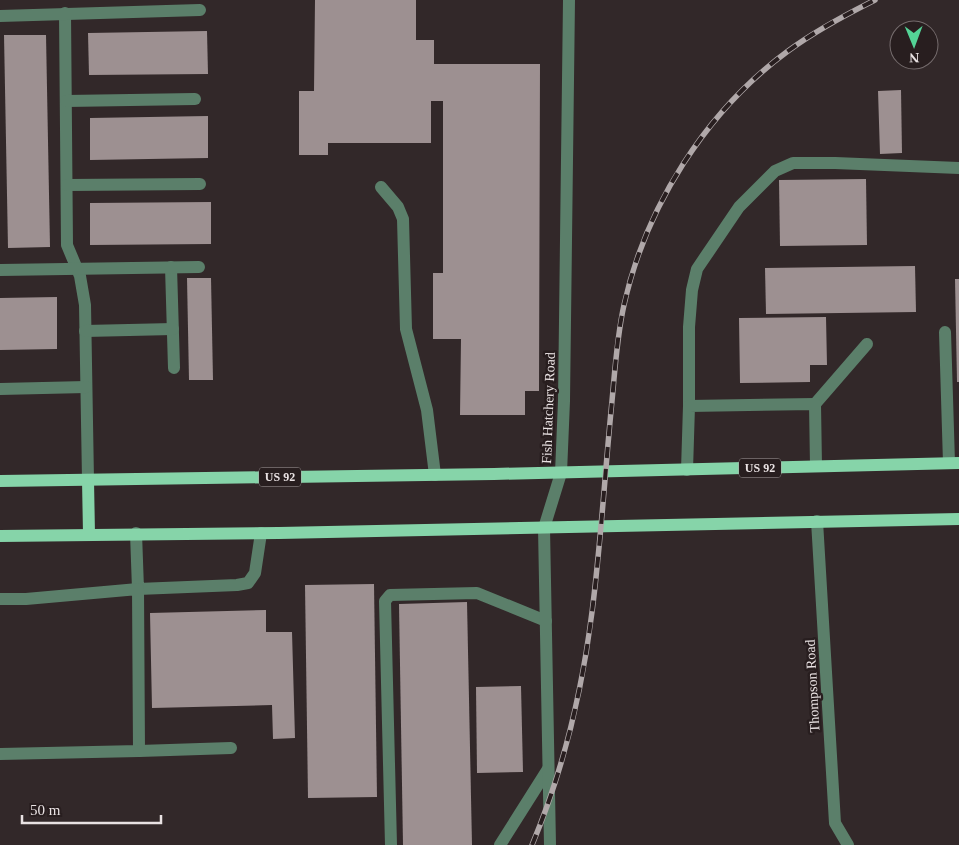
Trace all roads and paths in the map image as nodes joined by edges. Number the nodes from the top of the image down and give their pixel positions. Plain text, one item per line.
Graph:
1 (569, 0) edge
2 (200, 10) dead end
3 (65, 13) junction
4 (0, 16) edge
5 (195, 99) dead end
6 (66, 101) junction
7 (959, 168) edge
8 (200, 184) dead end
9 (67, 185) junction
10 (381, 187) dead end
11 (199, 267) dead end
12 (171, 268) junction
13 (77, 269) junction
14 (0, 270) edge
15 (172, 329) junction
16 (85, 331) junction
17 (945, 332) dead end
18 (867, 344) dead end
19 (174, 368) dead end
20 (86, 387) junction
21 (0, 389) edge
22 (815, 404) junction
23 (689, 406) junction
24 (954, 463) edge
25 (816, 466) junction
26 (687, 470) junction
27 (561, 473) junction
28 (435, 475) junction
29 (88, 480) junction
30 (0, 481) edge
31 (959, 519) edge
32 (817, 521) junction
33 (544, 528) junction
34 (136, 533) junction
35 (261, 533) junction
36 (88, 534) junction
37 (0, 536) edge
38 (138, 589) junction
39 (0, 599) edge
40 (546, 620) junction
41 (232, 748) dead end
42 (139, 751) junction
43 (0, 754) edge
44 (548, 769) junction
45 (391, 845) edge
46 (500, 845) edge
47 (550, 845) edge
48 (848, 845) edge

1 - 27 street, Fish Hatchery Road
2 - 3 street
3 - 4 street
3 - 6 street
5 - 6 street
6 - 9 street
7 - 23 street
8 - 9 street
9 - 13 street
10 - 28 street
11 - 12 street
12 - 13 street
12 - 15 street
13 - 14 street
13 - 16 street
15 - 16 street
15 - 19 street
16 - 20 street
17 - 24 street
18 - 22 street
20 - 21 street
20 - 29 street
22 - 23 street
22 - 25 street
23 - 26 street
24 - 25 main road, US 92
25 - 26 main road, US 92
26 - 27 main road, US 92
27 - 28 main road, US 92
27 - 33 street, Fish Hatchery Road
28 - 29 main road, US 92
29 - 30 main road, US 92
29 - 36 main road
31 - 32 main road
32 - 33 main road
32 - 48 street, Thompson Road
33 - 35 main road
33 - 40 street, Fish Hatchery Road
34 - 35 main road
34 - 36 main road
34 - 38 street
35 - 38 street
36 - 37 main road
38 - 39 street
38 - 42 street
40 - 44 street, Fish Hatchery Road
40 - 45 street
41 - 42 street
42 - 43 street
44 - 46 street
44 - 47 street, Fish Hatchery Road

